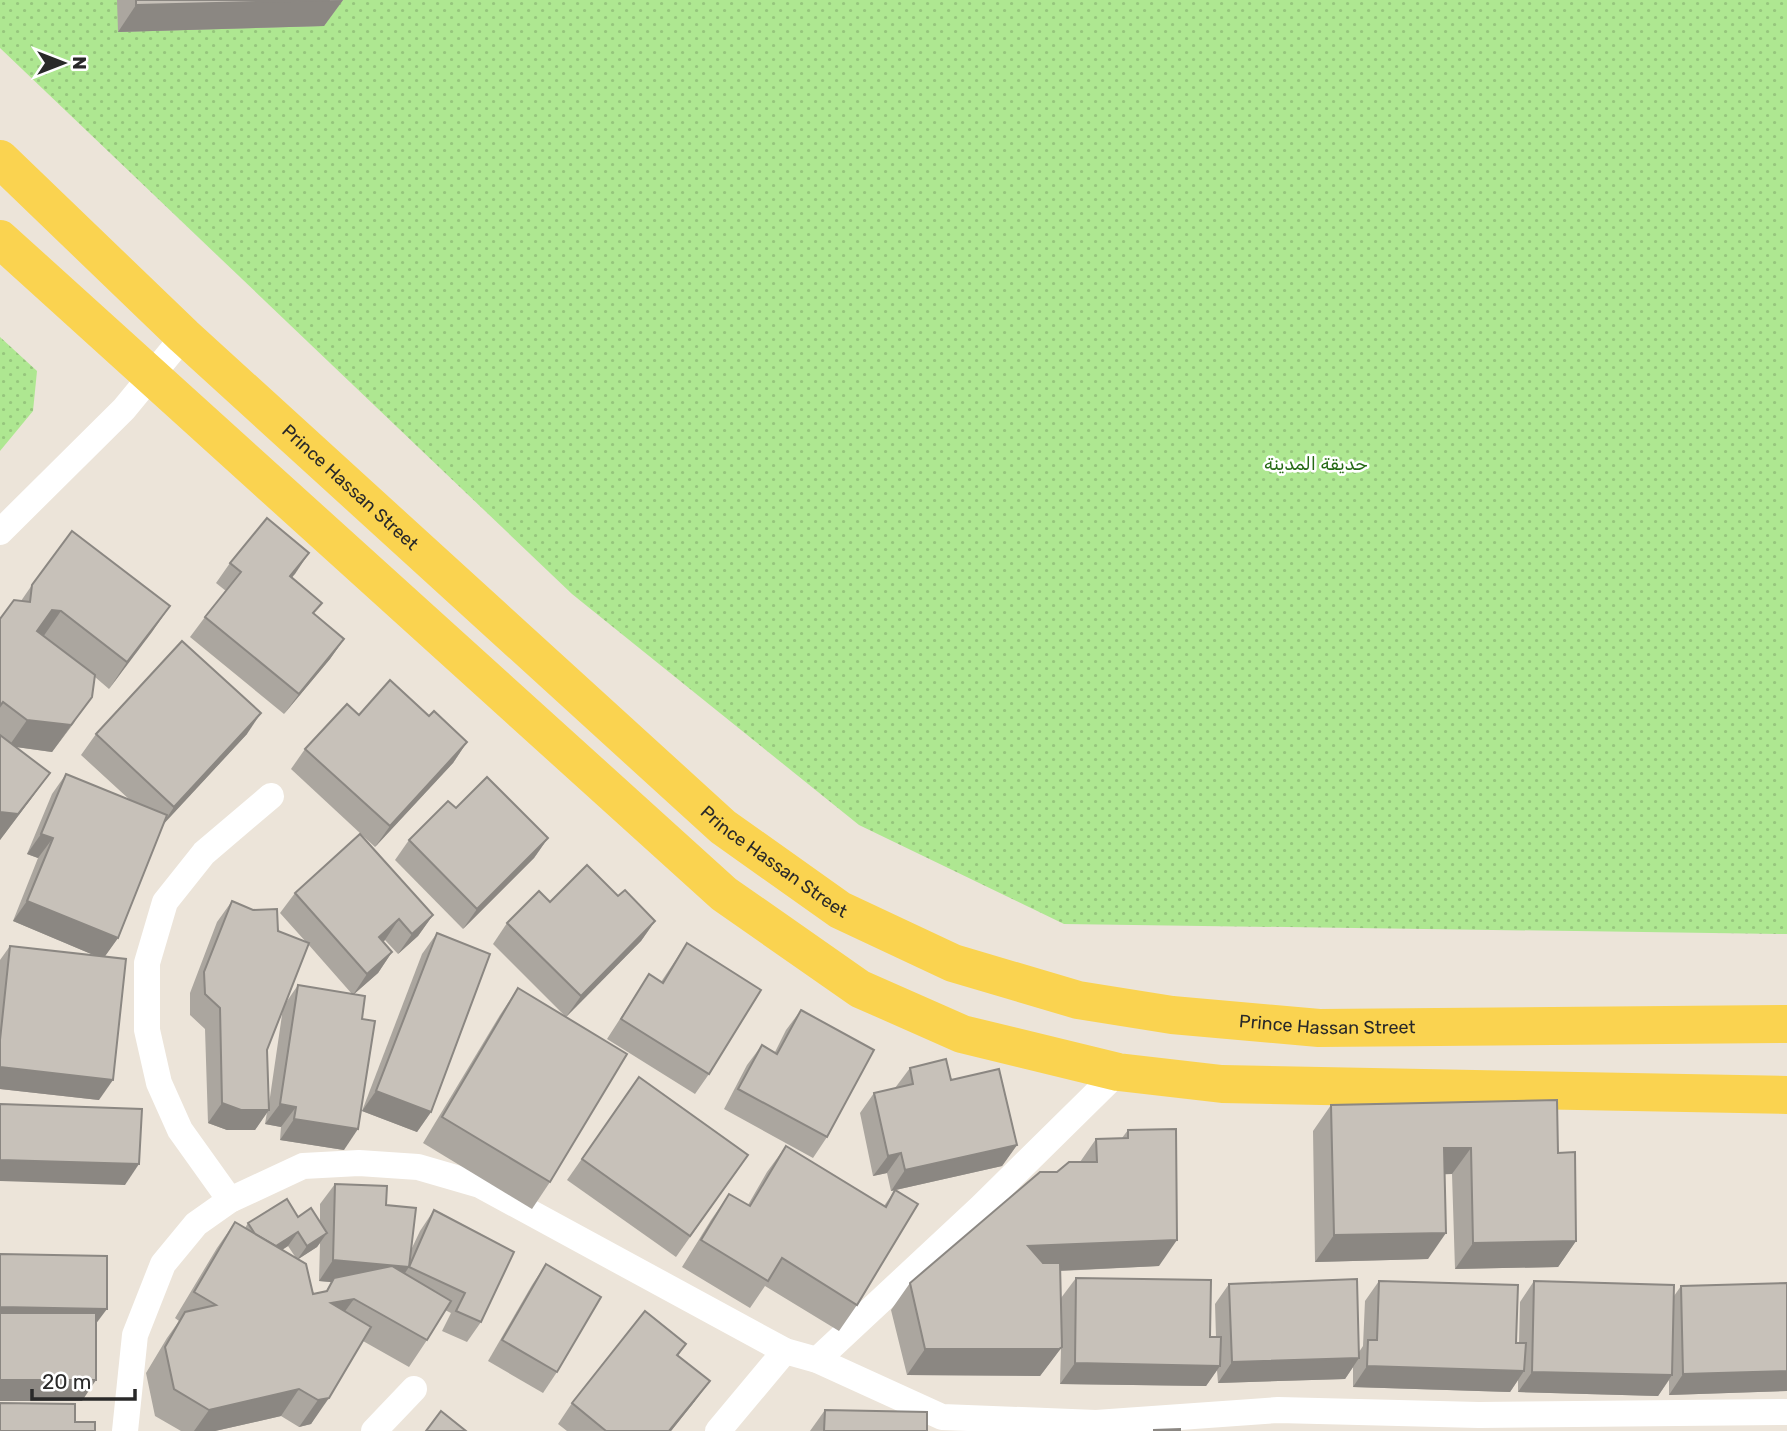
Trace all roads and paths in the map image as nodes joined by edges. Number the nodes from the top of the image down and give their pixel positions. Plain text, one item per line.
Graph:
1 (0, 159) edge
2 (0, 239) edge
3 (184, 336) junction
4 (153, 377) junction
5 (0, 532) edge
6 (271, 796) dead end
7 (1787, 1024) edge
8 (1118, 1072) junction
9 (1787, 1095) edge
10 (230, 1200) junction
11 (785, 1351) junction
12 (817, 1360) junction
13 (414, 1389) dead end
14 (1787, 1412) edge
15 (1479, 1423) edge
16 (1096, 1427) edge
17 (125, 1431) edge
18 (374, 1431) edge
19 (718, 1431) edge

1 - 3 main road, Prince Hassan Street
2 - 4 main road
3 - 4 street
3 - 7 main road, Prince Hassan Street
4 - 5 street
4 - 8 main road
6 - 10 street
8 - 9 main road
8 - 12 street
10 - 11 street
10 - 17 street
11 - 12 street
11 - 19 street
12 - 16 street
13 - 18 street
14 - 15 street
15 - 16 street

